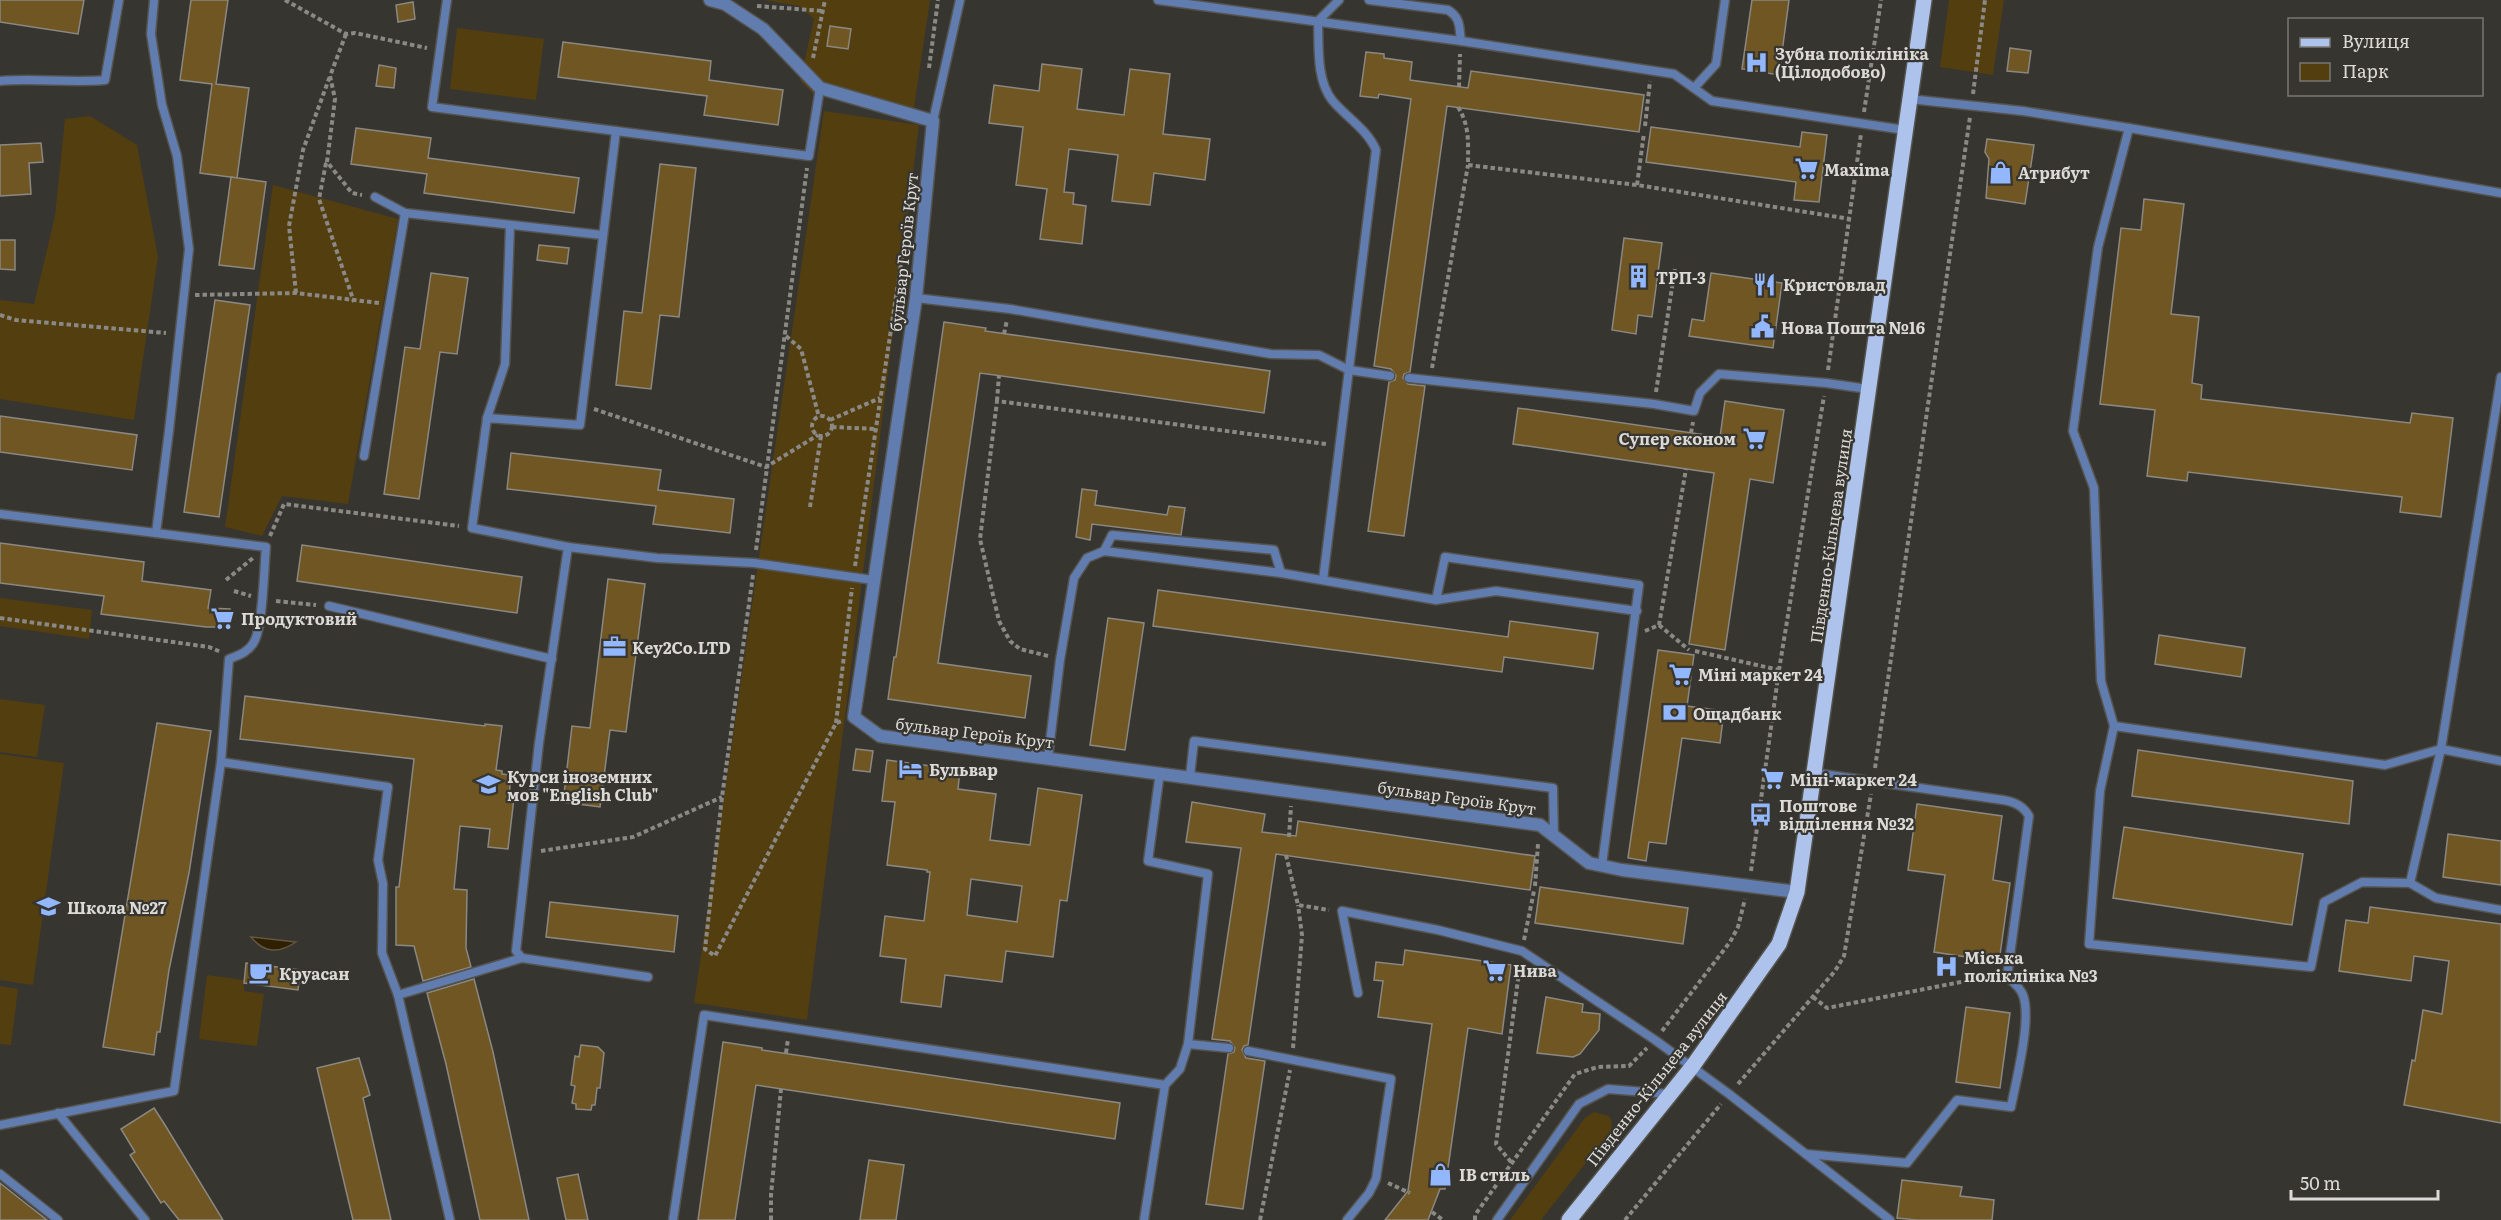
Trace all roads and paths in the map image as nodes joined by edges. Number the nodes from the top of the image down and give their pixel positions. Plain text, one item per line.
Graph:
1 (119, 0) edge
2 (154, 0) edge
3 (285, 0) edge
4 (447, 0) edge
5 (710, 0) edge
6 (825, 0) edge
7 (938, 0) edge
8 (960, 0) edge
9 (1158, 0) edge
10 (1339, 0) edge
11 (1370, 0) edge
12 (1725, 0) edge
13 (1881, 0) edge
14 (1924, 0) edge
15 (1985, 0) edge
16 (1183, 2) edge
17 (750, 3) dead end
18 (823, 11) junction
19 (1317, 21) junction
20 (346, 34) junction
21 (1461, 41) junction
22 (440, 50) junction
23 (929, 70) dead end
24 (1651, 72) junction
25 (809, 75) junction
26 (330, 76) junction
27 (0, 81) edge
28 (1459, 87) dead end
29 (820, 88) junction
30 (1694, 88) junction
31 (1909, 99) junction
32 (1972, 106) junction
33 (1458, 107) dead end
34 (933, 121) junction
35 (1863, 123) junction
36 (1645, 126) dead end
37 (2129, 128) junction
38 (1905, 130) junction
39 (616, 131) junction
40 (1644, 133) dead end
41 (327, 162) junction
42 (1467, 165) junction
43 (1637, 185) junction
44 (2501, 193) edge
45 (375, 197) joint
46 (405, 213) junction
47 (1850, 219) junction
48 (510, 226) junction
49 (905, 234) dead end
50 (602, 235) junction
51 (1675, 268) dead end
52 (296, 293) junction
53 (185, 295) junction
54 (916, 298) junction
55 (354, 302) junction
56 (389, 305) junction
57 (0, 315) edge
58 (180, 334) junction
59 (786, 336) dead end
60 (1348, 370) junction
61 (999, 375) dead end
62 (1390, 376) dead end
63 (2501, 376) edge
64 (1409, 378) dead end
65 (1430, 381) junction
66 (1826, 383) junction
67 (1868, 389) junction
68 (880, 398) junction
69 (997, 401) junction
70 (1654, 404) junction
71 (582, 405) junction
72 (819, 417) junction
73 (487, 418) junction
74 (830, 420) junction
75 (832, 427) junction
76 (876, 429) junction
77 (820, 436) junction
78 (1341, 446) junction
79 (364, 456) dead end
80 (1686, 469) dead end
81 (810, 507) dead end
82 (0, 514) edge
83 (472, 528) junction
84 (156, 533) junction
85 (266, 547) junction
86 (568, 547) junction
87 (1104, 551) junction
88 (1281, 573) junction
89 (853, 579) junction
90 (226, 580) dead end
91 (873, 580) junction
92 (1323, 580) junction
93 (262, 600) junction
94 (1436, 600) junction
95 (329, 606) joint
96 (1637, 611) junction
97 (0, 618) edge
98 (1659, 625) junction
99 (1633, 636) junction
100 (1689, 650) dead end
101 (1695, 651) dead end
102 (222, 653) dead end
103 (552, 659) junction
104 (1060, 660) junction
105 (1779, 670) junction
106 (854, 717) junction
107 (836, 723) junction
108 (2114, 726) junction
109 (2441, 749) junction
110 (1048, 758) junction
111 (2501, 760) edge
112 (221, 762) junction
113 (1160, 772) junction
114 (1815, 773) junction
115 (1190, 776) junction
116 (1873, 780) junction
117 (1293, 790) junction
118 (722, 797) dead end
119 (1540, 825) junction
120 (1554, 836) junction
121 (1289, 837) dead end
122 (527, 854) junction
123 (1286, 855) dead end
124 (1602, 866) junction
125 (2410, 883) junction
126 (1749, 887) junction
127 (1797, 892) junction
128 (2501, 910) edge
129 (1342, 911) junction
130 (705, 949) dead end
131 (1522, 951) junction
132 (522, 958) junction
133 (648, 977) dead end
134 (2007, 977) junction
135 (1358, 993) dead end
136 (398, 995) junction
137 (1813, 997) junction
138 (1655, 1040) junction
139 (1188, 1044) junction
140 (1229, 1048) dead end
141 (1248, 1051) dead end
142 (1692, 1067) junction
143 (1165, 1085) junction
144 (781, 1089) dead end
145 (1670, 1094) junction
146 (1729, 1094) junction
147 (58, 1113) junction
148 (0, 1125) edge
149 (1806, 1154) junction
150 (1511, 1162) junction
151 (0, 1174) edge
152 (1376, 1179) junction
153 (1410, 1193) dead end
154 (1432, 1212) dead end
155 (58, 1220) edge
156 (145, 1220) edge
157 (450, 1220) edge
158 (673, 1220) edge
159 (771, 1220) edge
160 (1144, 1220) edge
161 (1347, 1220) edge
162 (1443, 1220) edge
163 (1475, 1220) edge
164 (1497, 1220) edge
165 (1569, 1220) edge
166 (1625, 1220) edge
167 (1890, 1220) edge

1 - 27 lane
2 - 53 lane
3 - 20 path
4 - 22 lane
5 - 25 street
6 - 18 path
7 - 23 path
8 - 34 lane
9 - 16 lane
10 - 19 lane
11 - 21 lane
12 - 30 lane
13 - 35 path
14 - 31 main road, Південно-Кільцева вулиця
15 - 32 path
16 - 19 lane
17 - 18 path
18 - 25 path
19 - 21 lane
19 - 60 lane
20 - 22 path
20 - 26 path
21 - 24 lane
21 - 28 path
22 - 39 lane
24 - 30 lane
24 - 36 path
25 - 29 street
26 - 41 path
26 - 52 path
29 - 34 street
29 - 39 lane
30 - 35 lane
31 - 32 lane
31 - 38 main road, Південно-Кільцева вулиця
32 - 37 lane
32 - 116 path
33 - 42 path
34 - 54 street, бульвар Героїв Крут
35 - 38 lane
35 - 47 path
37 - 44 lane
37 - 108 lane
38 - 67 main road, Південно-Кільцева вулиця
39 - 50 lane
40 - 43 path
41 - 45 path
41 - 55 path
42 - 43 path
42 - 65 path
43 - 47 path
45 - 46 lane
46 - 48 lane
46 - 56 lane
47 - 66 path
48 - 50 lane
48 - 73 lane
49 - 68 path
50 - 71 lane
51 - 70 path
52 - 53 path
52 - 55 path
53 - 58 lane
54 - 60 lane
54 - 91 street, бульвар Героїв Крут
55 - 56 path
56 - 79 lane
57 - 58 path
58 - 84 lane
59 - 72 path
60 - 62 lane
60 - 78 lane
61 - 69 path
63 - 109 lane
64 - 65 lane
65 - 70 lane
66 - 67 lane
66 - 70 lane
66 - 105 path
67 - 114 main road, Південно-Кільцева вулиця
68 - 74 path
68 - 76 path
69 - 78 path
69 - 104 path
71 - 73 lane
71 - 77 path
72 - 74 path
72 - 77 path
73 - 83 lane
74 - 75 path
75 - 76 path
75 - 77 path
76 - 89 path
77 - 81 path
78 - 92 lane
80 - 98 path
82 - 84 lane
83 - 85 path
83 - 86 lane
84 - 85 lane
85 - 90 path
85 - 93 lane
86 - 89 lane
86 - 103 lane
87 - 88 lane
87 - 88 lane
87 - 104 lane
88 - 92 lane
89 - 91 lane
89 - 107 path
91 - 106 street, бульвар Героїв Крут
92 - 94 lane
93 - 95 path
93 - 112 lane
94 - 96 lane
94 - 96 lane
95 - 103 lane
96 - 99 lane
97 - 102 path
98 - 99 path
98 - 100 path
99 - 124 lane
101 - 105 path
103 - 122 lane
104 - 110 lane
105 - 126 path
106 - 107 path
106 - 110 street, бульвар Героїв Крут
107 - 130 path
108 - 109 lane
108 - 125 lane
109 - 111 lane
109 - 125 lane
110 - 113 street, бульвар Героїв Крут
112 - 136 lane
112 - 147 lane
113 - 115 street, бульвар Героїв Крут
113 - 139 lane
114 - 116 lane
114 - 127 main road, Південно-Кільцева вулиця
115 - 117 street, бульвар Героїв Крут
115 - 120 lane
116 - 134 lane
116 - 137 path
117 - 119 street, бульвар Героїв Крут
117 - 121 path
118 - 122 path
119 - 120 street, бульвар Героїв Крут
119 - 131 path
120 - 124 street, бульвар Героїв Крут
122 - 132 lane
123 - 129 path
124 - 126 street, бульвар Героїв Крут
125 - 128 lane
126 - 127 street, бульвар Героїв Крут
126 - 138 path
127 - 142 main road, Південно-Кільцева вулиця
129 - 131 lane
129 - 135 lane
131 - 138 lane
131 - 150 path
132 - 133 lane
132 - 136 lane
134 - 137 path
134 - 149 lane
136 - 157 lane
137 - 146 path
138 - 142 lane
138 - 150 path
139 - 140 lane
139 - 143 lane
141 - 152 lane
142 - 145 main road, Південно-Кільцева вулиця
142 - 146 lane
143 - 158 lane
143 - 160 lane
144 - 159 path
145 - 164 lane
145 - 165 main road, Південно-Кільцева вулиця
146 - 149 lane
146 - 166 path
147 - 148 lane
147 - 156 lane
149 - 167 lane
150 - 163 path
151 - 155 lane
152 - 153 path
152 - 161 lane
154 - 162 path

